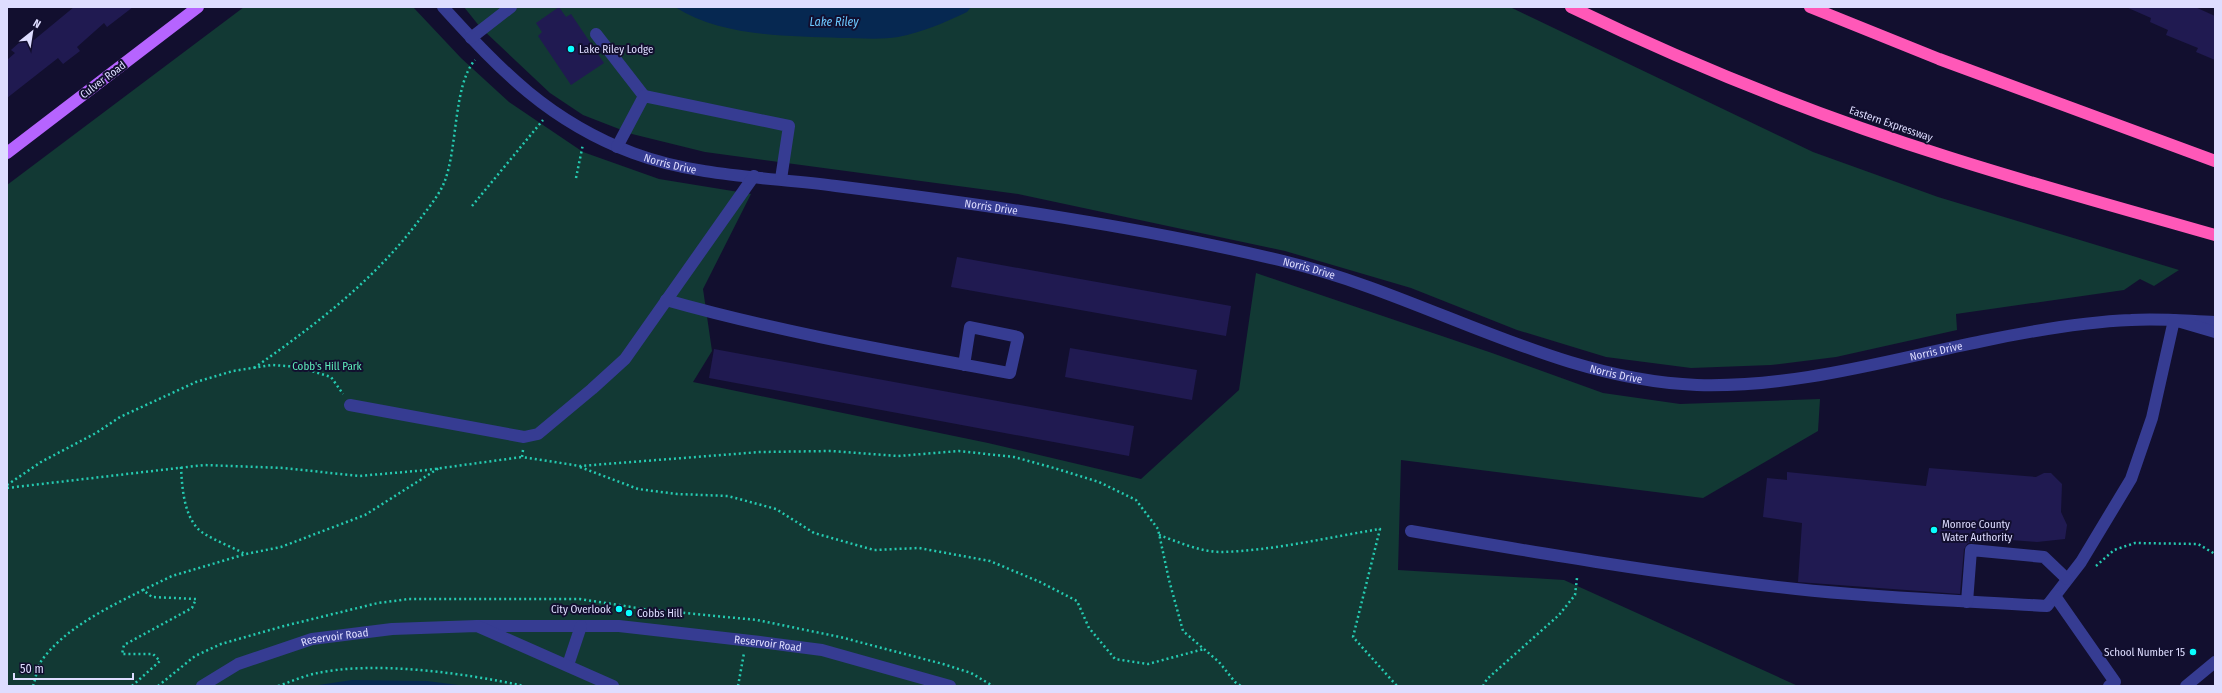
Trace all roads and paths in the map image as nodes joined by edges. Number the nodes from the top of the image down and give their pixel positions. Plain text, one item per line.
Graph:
1 (198, 7) edge
2 (443, 7) edge
3 (511, 7) edge
4 (1571, 7) edge
5 (1810, 7) edge
6 (596, 34) dead end
7 (471, 38) junction
8 (484, 51) junction
9 (644, 96) junction
10 (551, 110) junction
11 (585, 132) junction
12 (618, 147) junction
13 (7, 153) edge
14 (2215, 161) edge
15 (754, 176) junction
16 (576, 178) dead end
17 (781, 179) junction
18 (472, 206) dead end
19 (2215, 235) edge
20 (666, 300) junction
21 (2174, 320) junction
22 (2215, 322) edge
23 (2215, 332) edge
24 (964, 365) junction
25 (254, 368) junction
26 (350, 405) joint
27 (524, 437) junction
28 (522, 457) junction
29 (580, 466) junction
30 (181, 467) junction
31 (439, 468) junction
32 (7, 487) edge
33 (1411, 531) dead end
34 (1159, 535) junction
35 (246, 554) junction
36 (2215, 554) edge
37 (2094, 568) dead end
38 (1578, 578) dead end
39 (2068, 580) junction
40 (144, 590) junction
41 (2054, 596) junction
42 (1968, 602) junction
43 (477, 626) junction
44 (581, 626) junction
45 (747, 641) junction
46 (1204, 649) junction
47 (2215, 662) edge
48 (568, 665) junction
49 (33, 686) edge
50 (132, 686) edge
51 (202, 686) edge
52 (278, 686) edge
53 (524, 686) edge
54 (613, 686) edge
55 (738, 686) edge
56 (950, 686) edge
57 (1241, 686) edge
58 (1397, 686) edge
59 (1483, 686) edge
60 (2109, 686) edge
61 (2186, 686) edge

1 - 13 main road, Culver Road
2 - 7 street, Norris Drive
3 - 7 street
4 - 19 highway, Eastern Expressway
5 - 14 highway
6 - 9 street
7 - 8 street, Norris Drive
8 - 10 street, Norris Drive
8 - 25 path
9 - 12 street
9 - 17 street
10 - 11 street, Norris Drive
10 - 18 path
11 - 12 street, Norris Drive
11 - 16 path
12 - 15 street, Norris Drive
15 - 17 street, Norris Drive
15 - 20 street
17 - 21 street, Norris Drive
20 - 24 street
20 - 27 street
21 - 22 street, Norris Drive
21 - 23 street
21 - 39 street
24 - 24 street
25 - 26 path
25 - 32 path
26 - 27 street
27 - 28 path
28 - 29 path
28 - 31 path
29 - 34 path
29 - 46 path
30 - 31 path
30 - 32 path
30 - 35 path
31 - 35 path
33 - 42 street
34 - 46 path
34 - 58 path
35 - 40 path
36 - 37 path
38 - 59 path
39 - 41 street
39 - 42 street
40 - 49 path
40 - 50 path
41 - 42 street
41 - 60 street
43 - 44 street, Reservoir Road
43 - 48 street, Reservoir Road
43 - 51 street, Reservoir Road
44 - 45 street, Reservoir Road
44 - 48 street
45 - 55 path
45 - 56 street, Reservoir Road
46 - 57 path
47 - 61 street
48 - 54 street, Reservoir Road
52 - 53 path

